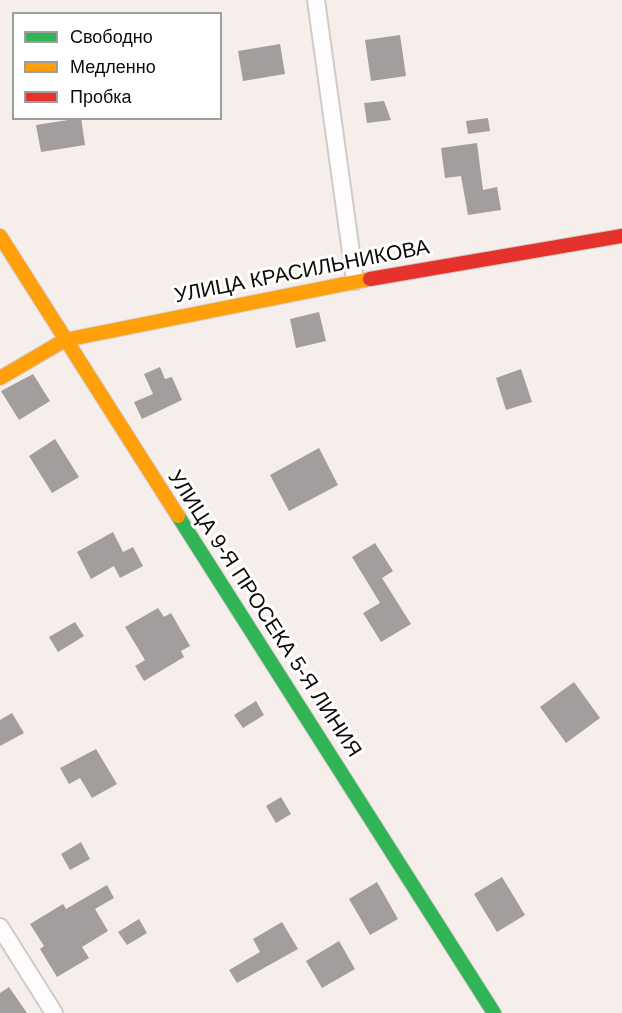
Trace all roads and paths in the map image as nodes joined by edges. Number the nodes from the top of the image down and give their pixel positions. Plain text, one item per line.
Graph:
1 (316, 0) edge
2 (0, 236) edge
3 (622, 236) edge
4 (355, 281) junction
5 (65, 340) junction
6 (0, 378) edge
7 (0, 927) edge
8 (54, 1013) edge
9 (494, 1013) edge

1 - 4 street
2 - 5 street, УЛИЦА 9-Я ПРОСЕКА 5-Я ЛИНИЯ
3 - 4 street, УЛИЦА КРАСИЛЬНИКОВА
4 - 5 street, УЛИЦА КРАСИЛЬНИКОВА
5 - 6 street, УЛИЦА КРАСИЛЬНИКОВА
5 - 9 street, УЛИЦА 9-Я ПРОСЕКА 5-Я ЛИНИЯ
7 - 8 street

